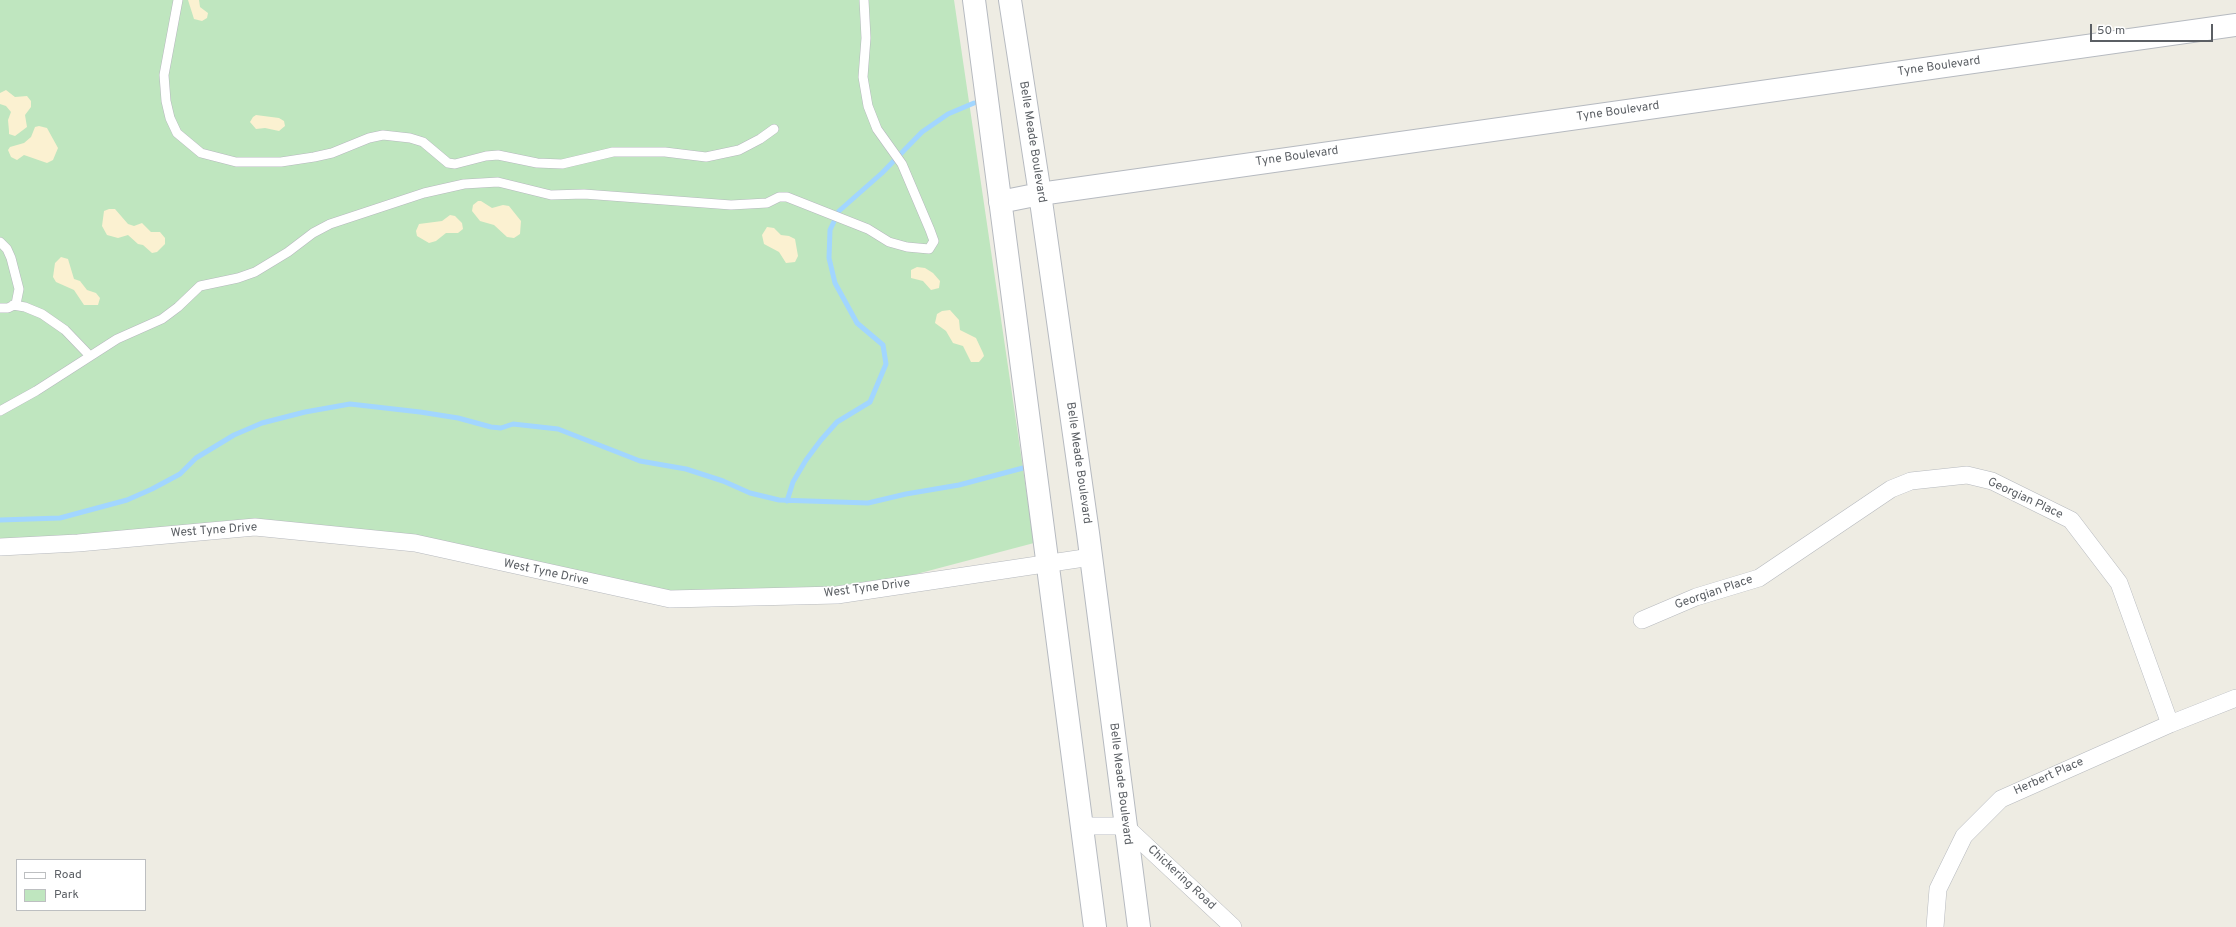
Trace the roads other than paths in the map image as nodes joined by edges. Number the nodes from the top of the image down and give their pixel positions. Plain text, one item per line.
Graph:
1 (178, 0) edge
2 (864, 0) edge
3 (974, 0) edge
4 (1010, 0) edge
5 (2236, 25) edge
6 (774, 129) dead end
7 (1040, 194) junction
8 (1000, 202) junction
9 (0, 242) edge
10 (19, 295) junction
11 (14, 305) junction
12 (0, 308) edge
13 (35, 310) junction
14 (90, 356) junction
15 (0, 411) edge
16 (0, 547) edge
17 (1091, 557) junction
18 (1047, 563) junction
19 (1642, 620) dead end
20 (2236, 698) edge
21 (2170, 724) junction
22 (1081, 826) junction
23 (1125, 826) junction
24 (1095, 927) edge
25 (1139, 927) edge
26 (1233, 927) edge
27 (1935, 927) edge

1 - 6 lane
2 - 14 lane
3 - 8 street
4 - 7 street, Belle Meade Boulevard
5 - 7 street, Tyne Boulevard
7 - 8 street, Tyne Boulevard
7 - 17 street, Belle Meade Boulevard
8 - 18 street
9 - 10 lane
10 - 11 lane
10 - 13 lane
11 - 12 lane
11 - 13 lane
13 - 14 lane
14 - 15 lane
16 - 18 street, West Tyne Drive
17 - 18 street, West Tyne Drive
17 - 23 street, Belle Meade Boulevard
18 - 22 street
19 - 21 street, Georgian Place
20 - 21 street, Herbert Place
21 - 27 street, Herbert Place
22 - 23 street
22 - 24 street
23 - 25 street, Belle Meade Boulevard
23 - 26 street, Chickering Road

